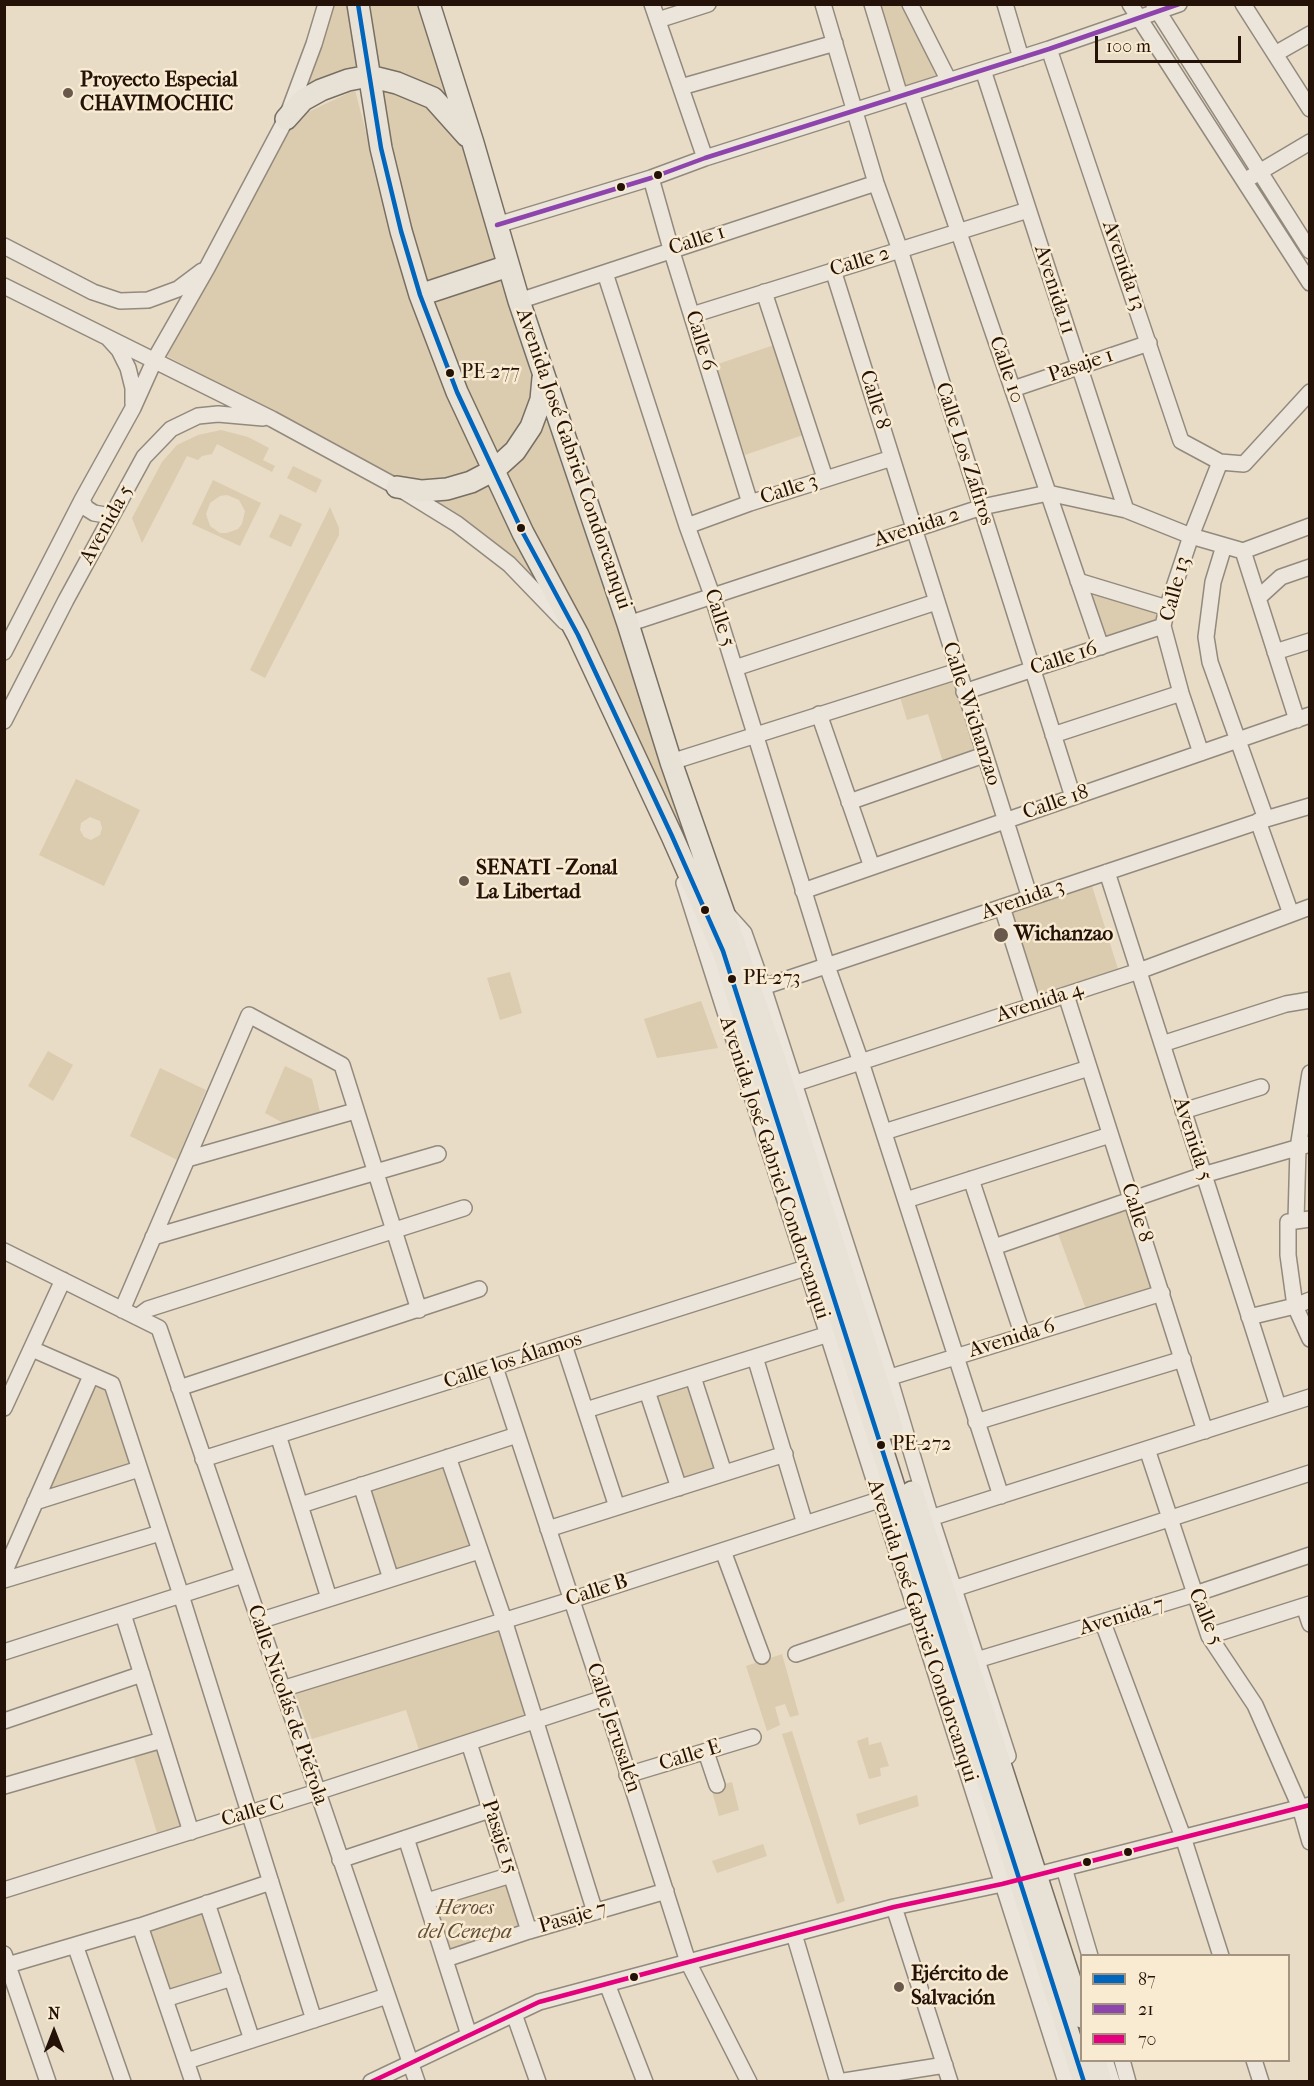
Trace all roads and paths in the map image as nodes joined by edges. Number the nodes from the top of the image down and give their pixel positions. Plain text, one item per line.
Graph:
1 (326, 4) edge
2 (358, 4) edge
3 (429, 4) edge
4 (652, 4) edge
5 (708, 4) edge
6 (823, 4) edge
7 (873, 4) edge
8 (910, 4) edge
9 (1005, 4) edge
10 (1130, 4) edge
11 (1179, 4) edge
12 (1243, 4) edge
13 (1156, 8) edge
14 (1138, 18) junction
15 (658, 20) junction
16 (1310, 34) edge
17 (835, 43) junction
18 (1048, 49) junction
19 (1275, 54) junction
20 (1021, 58) junction
21 (983, 70) junction
22 (369, 76) junction
23 (949, 81) junction
24 (681, 87) junction
25 (906, 95) junction
26 (1310, 109) edge
27 (855, 110) junction
28 (286, 119) junction
29 (1310, 142) edge
30 (473, 143) junction
31 (705, 158) junction
32 (1259, 172) junction
33 (651, 178) junction
34 (1244, 181) junction
35 (876, 183) junction
36 (1028, 210) junction
37 (497, 225) junction
38 (959, 231) junction
39 (4, 246) edge
40 (671, 249) junction
41 (900, 250) junction
42 (1310, 251) edge
43 (508, 266) junction
44 (207, 267) junction
45 (833, 270) junction
46 (605, 273) junction
47 (1307, 275) edge
48 (4, 286) edge
49 (764, 292) junction
50 (420, 295) junction
51 (519, 301) junction
52 (692, 315) junction
53 (105, 335) junction
54 (1149, 343) junction
55 (155, 359) junction
56 (1079, 367) junction
57 (543, 371) junction
58 (1013, 389) junction
59 (1310, 392) edge
60 (133, 408) junction
61 (272, 419) junction
62 (892, 458) junction
63 (1220, 462) junction
64 (494, 470) junction
65 (825, 478) junction
66 (397, 487) junction
67 (1048, 493) junction
68 (82, 500) junction
69 (750, 503) junction
70 (982, 507) junction
71 (1126, 510) junction
72 (111, 516) junction
73 (687, 526) junction
74 (1310, 526) edge
75 (913, 529) junction
76 (1191, 536) junction
77 (1224, 546) junction
78 (1244, 550) junction
79 (1310, 567) edge
80 (1078, 580) junction
81 (712, 595) junction
82 (1258, 598) junction
83 (936, 602) junction
84 (1167, 608) junction
85 (628, 624) junction
86 (1163, 626) junction
87 (578, 635) junction
88 (1310, 641) edge
89 (1101, 647) junction
90 (4, 652) edge
91 (1275, 652) junction
92 (735, 668) junction
93 (1032, 670) junction
94 (958, 671) junction
95 (964, 692) junction
96 (1181, 693) junction
97 (819, 714) junction
98 (1303, 717) edge
99 (4, 721) edge
100 (756, 734) junction
101 (1053, 735) junction
102 (1238, 740) junction
103 (1201, 753) junction
104 (984, 755) junction
105 (671, 762) junction
106 (1074, 797) junction
107 (849, 802) junction
108 (1310, 806) edge
109 (1262, 820) junction
110 (1005, 821) junction
111 (672, 836) junction
112 (872, 867) junction
113 (1107, 872) junction
114 (803, 891) junction
115 (1030, 898) junction
116 (1002, 907) junction
117 (1310, 907) edge
118 (1291, 914) junction
119 (827, 966) junction
120 (1139, 971) junction
121 (751, 991) junction
122 (1066, 995) junction
123 (1310, 1000) edge
124 (1033, 1005) junction
125 (1162, 1044) junction
126 (861, 1062) junction
127 (1089, 1068) junction
128 (1310, 1073) edge
129 (782, 1088) junction
130 (1261, 1088) dead end
131 (355, 1111) junction
132 (1183, 1111) junction
133 (884, 1132) junction
134 (1110, 1135) junction
135 (1304, 1146) edge
136 (438, 1154) dead end
137 (187, 1159) junction
138 (374, 1172) junction
139 (1203, 1175) junction
140 (971, 1179) junction
141 (906, 1200) junction
142 (1132, 1200) junction
143 (464, 1208) dead end
144 (1303, 1220) edge
145 (392, 1231) junction
146 (153, 1238) junction
147 (994, 1247) junction
148 (4, 1251) edge
149 (814, 1265) junction
150 (63, 1280) junction
151 (479, 1290) dead end
152 (1162, 1293) junction
153 (1302, 1303) edge
154 (122, 1310) junction
155 (419, 1310) junction
156 (137, 1317) junction
157 (1249, 1317) junction
158 (836, 1332) junction
159 (1023, 1336) junction
160 (1310, 1339) edge
161 (564, 1345) junction
162 (32, 1349) junction
163 (956, 1356) junction
164 (755, 1357) junction
165 (1184, 1359) junction
166 (495, 1367) junction
167 (91, 1376) junction
168 (693, 1377) junction
169 (876, 1381) junction
170 (179, 1388) junction
171 (647, 1391) junction
172 (1310, 1397) edge
173 (1278, 1406) junction
174 (4, 1408) edge
175 (586, 1410) junction
176 (976, 1422) junction
177 (1205, 1431) junction
178 (278, 1435) junction
179 (517, 1435) junction
180 (1147, 1449) junction
181 (784, 1454) junction
182 (448, 1457) junction
183 (203, 1459) junction
184 (140, 1469) junction
185 (724, 1473) junction
186 (1310, 1473) edge
187 (362, 1485) junction
188 (679, 1488) junction
189 (896, 1494) junction
190 (1000, 1496) junction
191 (35, 1502) junction
192 (301, 1505) junction
193 (617, 1507) junction
194 (1171, 1518) junction
195 (926, 1519) junction
196 (805, 1524) junction
197 (548, 1530) junction
198 (160, 1533) junction
199 (479, 1551) junction
200 (723, 1551) junction
201 (9, 1552) edge
202 (1310, 1555) edge
203 (4, 1573) edge
204 (243, 1575) junction
205 (391, 1579) junction
206 (4, 1580) edge
207 (1195, 1594) junction
208 (181, 1595) junction
209 (329, 1599) junction
210 (571, 1600) junction
211 (937, 1600) junction
212 (1307, 1605) edge
213 (123, 1614) junction
214 (504, 1620) junction
215 (259, 1621) junction
216 (1103, 1623) junction
217 (1310, 1624) edge
218 (1209, 1636) junction
219 (4, 1652) edge
220 (796, 1654) dead end
221 (762, 1656) dead end
222 (973, 1661) junction
223 (142, 1674) junction
224 (282, 1689) junction
225 (604, 1698) junction
226 (4, 1721) edge
227 (534, 1721) junction
228 (753, 1737) dead end
229 (162, 1740) junction
230 (469, 1743) junction
231 (706, 1752) junction
232 (627, 1775) junction
233 (717, 1785) dead end
234 (4, 1786) edge
235 (317, 1792) junction
236 (1305, 1806) edge
237 (490, 1810) junction
238 (250, 1813) junction
239 (191, 1832) junction
240 (1183, 1837) junction
241 (406, 1838) junction
242 (1310, 1842) edge
243 (340, 1860) junction
244 (1064, 1868) junction
245 (511, 1875) junction
246 (1025, 1878) junction
247 (271, 1882) junction
248 (4, 1890) edge
249 (666, 1891) junction
250 (426, 1901) junction
251 (207, 1904) junction
252 (894, 1908) junction
253 (595, 1912) junction
254 (140, 1926) junction
255 (529, 1931) junction
256 (794, 1934) junction
257 (75, 1945) junction
258 (1089, 1954) edge
259 (1220, 1954) edge
260 (6, 1959) edge
261 (446, 1959) junction
262 (688, 1962) junction
263 (232, 1978) junction
264 (1080, 1983) edge
265 (607, 1984) junction
266 (387, 1996) junction
267 (165, 1999) junction
268 (1080, 2012) edge
269 (514, 2013) junction
270 (314, 2020) junction
271 (469, 2035) junction
272 (252, 2040) junction
273 (187, 2061) junction
274 (1095, 2062) edge
275 (1105, 2062) edge
276 (1122, 2062) edge
277 (1254, 2062) edge
278 (410, 2063) junction
279 (945, 2065) junction
280 (48, 2082) edge
281 (123, 2082) edge
282 (194, 2082) edge
283 (371, 2082) edge
284 (417, 2082) edge
285 (538, 2082) edge
286 (645, 2082) edge
287 (749, 2082) edge
288 (838, 2082) edge
289 (950, 2082) edge
290 (1066, 2082) edge
291 (1084, 2082) edge
292 (1101, 2082) edge
293 (1112, 2082) edge
294 (1128, 2082) edge
295 (1261, 2082) edge

1 - 28 street, Avenida 5
2 - 22 highway, Avenida José Gabriel Condorcanqui
3 - 30 highway, Avenida José Gabriel Condorcanqui
4 - 15 street
5 - 15 street
6 - 17 street, Calle Los Zafiros
7 - 25 street, Calle 10
8 - 23 street
9 - 20 street
10 - 14 street
11 - 13 street
12 - 19 street
13 - 14 street
13 - 32 street
14 - 18 street
14 - 34 street
15 - 24 street
16 - 19 street
17 - 24 street
17 - 27 street, Calle Los Zafiros
18 - 20 street
18 - 54 street, Avenida 13
19 - 26 street
20 - 21 street
21 - 23 street
21 - 36 street, Avenida 11
22 - 28 highway
22 - 30 highway
22 - 50 highway, Avenida José Gabriel Condorcanqui
23 - 25 street
24 - 31 street
25 - 27 street
25 - 38 street, Calle 10
27 - 31 street
27 - 35 street, Calle Los Zafiros
28 - 44 street, Avenida 5
29 - 32 street
30 - 37 highway, Avenida José Gabriel Condorcanqui
31 - 33 street
32 - 34 street
32 - 42 street
33 - 37 street
33 - 40 street, Calle 6
34 - 47 street
35 - 40 street, Calle 1
35 - 41 street, Calle Los Zafiros
36 - 38 street, Calle 2
36 - 56 street, Avenida 11
37 - 43 highway, Avenida José Gabriel Condorcanqui
38 - 41 street, Calle 2
38 - 58 street, Calle 10
39 - 44 street
40 - 46 street, Calle 1
40 - 52 street, Calle 6
41 - 45 street, Calle 2
41 - 70 street, Calle Los Zafiros
43 - 50 highway
43 - 51 highway, Avenida José Gabriel Condorcanqui
44 - 55 street, Avenida 5
45 - 49 street, Calle 2
45 - 62 street, Calle 8
46 - 51 street, Calle 1
46 - 73 street, Calle 5
48 - 53 street
49 - 52 street, Calle 2
49 - 65 street
50 - 64 highway, Avenida José Gabriel Condorcanqui
51 - 57 highway, Avenida José Gabriel Condorcanqui
52 - 69 street, Calle 6
53 - 55 street
53 - 60 street
54 - 56 street, Pasaje 1
54 - 63 street, Avenida 13
55 - 60 street, Avenida 5
55 - 61 street
56 - 58 street, Pasaje 1
56 - 71 street, Avenida 11
57 - 64 highway
57 - 85 highway, Avenida José Gabriel Condorcanqui
58 - 67 street, Calle 10
59 - 63 street
60 - 68 street, Avenida 5
61 - 66 street
61 - 72 street, Avenida 5
62 - 65 street, Calle 3
62 - 75 street, Calle 8
63 - 76 street, Calle 13
64 - 66 highway
64 - 87 highway, Avenida José Gabriel Condorcanqui
65 - 69 street, Calle 3
66 - 87 street
67 - 70 street, Avenida 2
67 - 71 street, Avenida 2
67 - 80 street, Calle 10
68 - 72 street
68 - 90 street, Avenida 5
69 - 73 street, Calle 3
70 - 75 street, Avenida 2
70 - 93 street, Calle Los Zafiros
71 - 76 street, Avenida 2
72 - 99 street, Avenida 5
73 - 81 street, Calle 5
74 - 78 street
75 - 81 street, Avenida 2
75 - 83 street, Calle Wichanzao
76 - 77 street, Avenida 2
76 - 84 street, Calle 13
77 - 78 street, Avenida 2
77 - 102 street
78 - 82 street
79 - 82 street
80 - 84 street
80 - 89 street, Calle 10
81 - 85 street, Avenida 2
81 - 92 street, Calle 5
82 - 91 street
83 - 92 street
83 - 94 street, Calle Wichanzao
84 - 86 street, Calle 13
85 - 105 highway, Avenida José Gabriel Condorcanqui
86 - 89 street, Calle 16
86 - 96 street, Calle 13
87 - 111 highway, Avenida José Gabriel Condorcanqui
88 - 91 street
89 - 93 street, Calle 16
91 - 98 street
92 - 100 street, Calle 5
93 - 95 street, Calle 16
93 - 101 street, Calle Los Zafiros
94 - 95 street, Calle Wichanzao
94 - 97 street
95 - 104 street, Calle Wichanzao
96 - 101 street
96 - 103 street, Calle 13
97 - 100 street
97 - 107 street
98 - 102 street, Calle 18
100 - 105 street
100 - 114 street, Calle 5
101 - 106 street, Calle Los Zafiros
102 - 103 street, Calle 18
102 - 109 street
103 - 106 street, Calle 18
104 - 107 street
104 - 110 street, Calle Wichanzao
105 - 121 highway, Avenida José Gabriel Condorcanqui
106 - 110 street, Calle 18
107 - 112 street
108 - 109 street, Avenida 3
109 - 113 street, Avenida 3
109 - 118 street
110 - 112 street, Calle 18
110 - 115 street, Calle Wichanzao
111 - 121 highway, Avenida José Gabriel Condorcanqui
111 - 149 street, Avenida José Gabriel Condorcanqui
112 - 114 street, Calle 18
113 - 115 street, Avenida 3
113 - 120 street, Avenida 5
114 - 119 street, Calle 5
115 - 116 street, Avenida 3
116 - 119 street, Avenida 3
116 - 124 street
117 - 118 street, Avenida 4
118 - 120 street, Avenida 4
119 - 121 street, Avenida 3
119 - 126 street, Calle 5
120 - 122 street, Avenida 4
120 - 125 street, Avenida 5
121 - 129 highway, Avenida José Gabriel Condorcanqui
122 - 124 street, Avenida 4
122 - 127 street, Calle 8
123 - 125 street
124 - 126 street, Avenida 4
125 - 132 street, Avenida 5
126 - 129 street, Avenida 4
126 - 133 street, Calle 5
127 - 133 street
127 - 134 street, Calle 8
128 - 135 street
129 - 149 highway, Avenida José Gabriel Condorcanqui
129 - 169 highway, Avenida José Gabriel Condorcanqui
130 - 132 street
131 - 137 street
131 - 137 street
131 - 138 street
132 - 139 street, Avenida 5
133 - 141 street, Calle 5
134 - 140 street
134 - 142 street, Calle 8
135 - 139 street
135 - 144 street
136 - 138 street
137 - 146 street
138 - 145 street
138 - 146 street
139 - 142 street
139 - 157 street, Avenida 5
140 - 141 street
140 - 147 street
141 - 163 street, Calle 5
142 - 147 street
142 - 152 street, Calle 8
143 - 145 street
144 - 153 street
145 - 155 street
145 - 156 street
146 - 154 street
147 - 159 street
148 - 150 street
149 - 158 highway, Avenida José Gabriel Condorcanqui
149 - 161 street, Calle los Álamos
150 - 154 street
150 - 162 street
151 - 155 street
152 - 159 street, Avenida 6
152 - 165 street, Calle 8
153 - 157 street
153 - 160 street
154 - 156 street
155 - 170 street
156 - 170 street, Calle Nicolás de Piérola
157 - 173 street, Avenida 5
158 - 164 street
158 - 169 highway, Avenida José Gabriel Condorcanqui
158 - 189 street, Avenida José Gabriel Condorcanqui
159 - 163 street, Avenida 6
161 - 166 street, Calle los Álamos
161 - 175 street
162 - 167 street
162 - 174 street
163 - 169 street, Avenida 6
163 - 176 street, Calle 5
164 - 168 street
164 - 181 street
165 - 176 street
165 - 177 street, Calle 8
166 - 178 street, Calle los Álamos
166 - 179 street, Calle Jerusalén
167 - 184 street
167 - 191 street
168 - 171 street
168 - 185 street
169 - 189 highway, Avenida José Gabriel Condorcanqui
169 - 195 street, Avenida José Gabriel Condorcanqui
170 - 183 street, Calle Nicolás de Piérola
171 - 175 street
171 - 188 street
172 - 173 street
173 - 177 street
175 - 193 street
176 - 190 street, Calle 5
177 - 180 street
178 - 183 street, Calle los Álamos
178 - 192 street
179 - 182 street
179 - 197 street, Calle Jerusalén
180 - 190 street
180 - 194 street, Calle 5
181 - 185 street
181 - 196 street
182 - 187 street
182 - 199 street
183 - 204 street, Calle Nicolás de Piérola
184 - 191 street
184 - 198 street
185 - 188 street
186 - 194 street
187 - 192 street
187 - 205 street
188 - 193 street
189 - 195 highway, Avenida José Gabriel Condorcanqui
189 - 196 street, Calle B
189 - 211 highway, Avenida José Gabriel Condorcanqui
190 - 195 street
191 - 201 street
192 - 209 street
193 - 197 street
194 - 207 street, Calle 5
194 - 211 street
195 - 211 highway, Avenida José Gabriel Condorcanqui
196 - 200 street, Calle B
197 - 210 street, Calle Jerusalén
198 - 206 street
198 - 208 street
199 - 205 street
199 - 214 street
200 - 210 street, Calle B
200 - 221 street
201 - 203 street
202 - 207 street, Avenida 7
204 - 208 street
204 - 215 street, Calle Nicolás de Piérola
205 - 209 street
207 - 216 street, Avenida 7
207 - 218 street, Calle 5
208 - 213 street
208 - 238 street
209 - 215 street
210 - 214 street, Calle B
210 - 225 street, Calle Jerusalén
211 - 220 street
211 - 222 highway, Avenida José Gabriel Condorcanqui
211 - 246 highway, Avenida José Gabriel Condorcanqui
212 - 217 street
212 - 218 street
213 - 219 street
213 - 223 street
214 - 224 street, Calle B
214 - 227 street
215 - 224 street, Calle Nicolás de Piérola
216 - 222 street, Avenida 7
216 - 240 street
218 - 236 street, Calle 5
222 - 246 highway, Avenida José Gabriel Condorcanqui
223 - 226 street
223 - 229 street
224 - 235 street, Calle Nicolás de Piérola
225 - 227 street, Calle C
225 - 232 street, Calle Jerusalén
227 - 230 street, Calle C
227 - 253 street
228 - 231 street, Calle E
229 - 234 street
229 - 239 street
230 - 235 street, Calle C
230 - 237 street, Pasaje 15
231 - 232 street, Calle E
231 - 233 street
232 - 249 street, Calle Jerusalén
235 - 238 street, Calle C
235 - 243 street, Calle Nicolás de Piérola
236 - 240 street
236 - 242 street, Calle 5
237 - 241 street
237 - 245 street, Pasaje 15
238 - 239 street, Calle C
238 - 247 street
239 - 248 street, Calle C
240 - 244 street
240 - 259 street
241 - 243 street
241 - 250 street
243 - 266 street, Calle Nicolás de Piérola
244 - 246 street
244 - 258 street
245 - 250 street
245 - 255 street, Pasaje 15
246 - 252 street
246 - 264 street, Avenida José Gabriel Condorcanqui
246 - 268 highway, Avenida José Gabriel Condorcanqui
246 - 290 street, Avenida José Gabriel Condorcanqui
246 - 291 highway, Avenida José Gabriel Condorcanqui
247 - 251 street
247 - 270 street
249 - 253 street, Pasaje 7
249 - 262 street, Calle Jerusalén
250 - 261 street
251 - 254 street
251 - 263 street
252 - 256 street
252 - 279 street
253 - 255 street, Pasaje 7
254 - 257 street
254 - 267 street
255 - 261 street, Pasaje 7
256 - 262 street
256 - 288 street
257 - 260 street
257 - 281 street
260 - 280 street
261 - 271 street
262 - 265 street
262 - 287 street, Calle Jerusalén
263 - 267 street
263 - 272 street
265 - 269 street
265 - 286 street
266 - 270 street
266 - 278 street, Calle Nicolás de Piérola
267 - 273 street
269 - 271 street
269 - 285 street
270 - 272 street
271 - 278 street
272 - 273 street
273 - 282 street
274 - 292 highway
275 - 293 street
276 - 294 street
277 - 295 street
278 - 283 street
278 - 284 street, Calle Nicolás de Piérola
279 - 288 street
279 - 289 street

